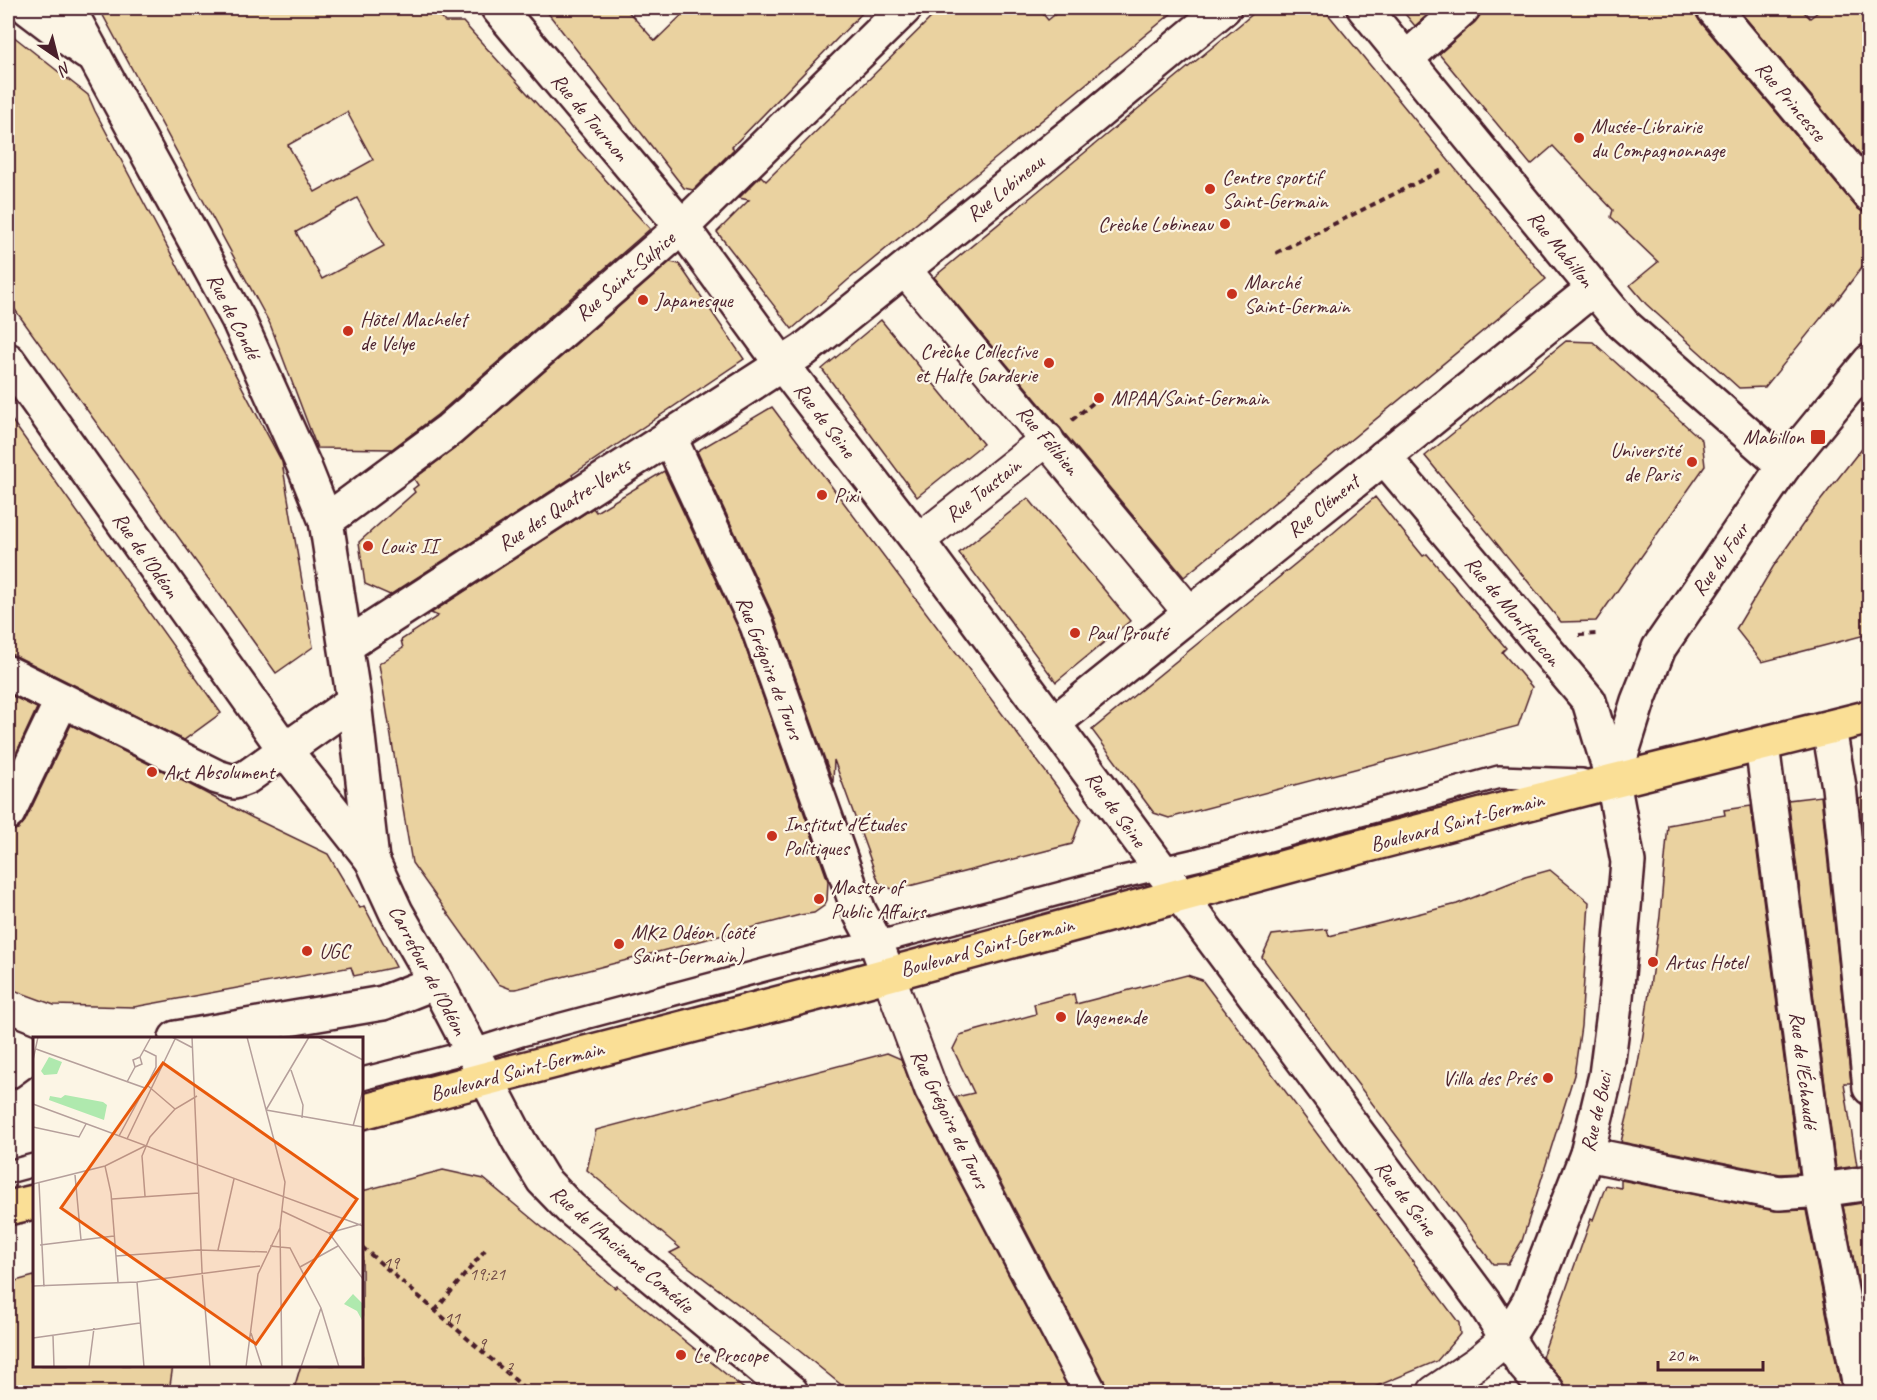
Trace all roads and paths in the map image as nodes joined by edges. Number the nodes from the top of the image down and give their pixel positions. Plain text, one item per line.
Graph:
1 (28, 8) edge
2 (68, 8) edge
3 (498, 8) edge
4 (904, 8) edge
5 (1224, 8) edge
6 (1364, 8) edge
7 (1463, 8) edge
8 (1713, 8) edge
9 (1407, 58) junction
10 (97, 60) junction
11 (1442, 170) dead end
12 (1869, 195) edge
13 (682, 227) junction
14 (1276, 253) dead end
15 (904, 268) junction
16 (1593, 289) junction
17 (8, 360) edge
18 (1869, 361) edge
19 (782, 363) junction
20 (669, 436) junction
21 (1047, 439) junction
22 (1384, 457) junction
23 (1784, 466) junction
24 (326, 521) junction
25 (918, 541) junction
26 (1190, 613) junction
27 (1596, 634) dead end
28 (1570, 635) dead end
29 (347, 645) junction
30 (8, 673) edge
31 (62, 700) junction
32 (354, 701) junction
33 (1869, 717) edge
34 (1054, 723) junction
35 (1829, 728) junction
36 (1762, 745) junction
37 (285, 750) junction
38 (1612, 781) junction
39 (8, 813) edge
40 (372, 860) junction
41 (1161, 869) junction
42 (1180, 895) junction
43 (876, 943) junction
44 (888, 974) junction
45 (435, 982) junction
46 (182, 1037) edge
47 (478, 1065) junction
48 (363, 1079) edge
49 (1869, 1089) edge
50 (363, 1112) edge
51 (1587, 1155) junction
52 (33, 1165) edge
53 (8, 1172) edge
54 (1869, 1183) edge
55 (1821, 1190) junction
56 (33, 1202) edge
57 (8, 1208) edge
58 (363, 1248) edge
59 (485, 1250) dead end
60 (435, 1311) junction
61 (1507, 1338) junction
62 (529, 1392) edge
63 (791, 1392) edge
64 (1090, 1392) edge
65 (1434, 1392) edge
66 (1548, 1392) edge
67 (1861, 1392) edge

1 - 10 street
2 - 10 street, Rue de Condé
3 - 13 street, Rue de Tournon
4 - 13 street, Rue Saint-Sulpice
5 - 15 street, Rue Lobineau
6 - 9 street, Rue Mabillon
7 - 9 street
8 - 12 street, Rue Princesse
9 - 16 street, Rue Mabillon
10 - 24 street, Rue de Condé
11 - 14 path
13 - 19 street, Rue de Seine
13 - 24 street, Rue Saint-Sulpice
15 - 19 street, Rue Lobineau
15 - 21 street, Rue Félibien
16 - 22 street, Rue Clément
16 - 23 street, Rue Mabillon
17 - 37 street, Rue de l'Odéon
18 - 23 street, Rue du Four
19 - 20 street, Rue des Quatre-Vents
19 - 25 street, Rue de Seine
20 - 29 street, Rue des Quatre-Vents
20 - 43 street, Rue Grégoire de Tours
21 - 25 street, Rue Toustain
21 - 26 street, Rue Félibien
22 - 26 street, Rue Clément
22 - 38 street, Rue de Montfaucon
23 - 38 street, Rue du Four
24 - 29 street, Rue de Condé
25 - 34 street, Rue de Seine
26 - 34 street, Rue Clément
27 - 28 path
29 - 32 street, Carrefour de l'Odéon
30 - 31 street
31 - 37 street
31 - 39 street
32 - 37 street
32 - 40 street, Carrefour de l'Odéon
33 - 35 main road, Boulevard Saint-Germain
34 - 41 street, Rue de Seine
35 - 36 main road, Boulevard Saint-Germain
35 - 49 street
36 - 38 main road, Boulevard Saint-Germain
36 - 55 street, Rue de l'Échaudé
37 - 40 street, Carrefour de l'Odéon
38 - 41 lane, Boulevard Saint-Germain
38 - 42 main road, Boulevard Saint-Germain
38 - 51 street, Rue de Buci
40 - 45 street, Carrefour de l'Odéon
41 - 42 street, Rue de Seine
41 - 43 lane, Boulevard Saint-Germain
42 - 44 main road, Boulevard Saint-Germain
42 - 61 street, Rue de Seine
43 - 44 street, Rue Grégoire de Tours
43 - 47 lane, Boulevard Saint-Germain
44 - 47 main road, Boulevard Saint-Germain
44 - 64 street, Rue Grégoire de Tours
45 - 46 street
45 - 47 street, Carrefour de l'Odéon
47 - 48 lane, Boulevard Saint-Germain
47 - 50 main road, Boulevard Saint-Germain
47 - 63 street, Rue de l'Ancienne Comédie
51 - 55 street
51 - 61 street, Rue de Buci
52 - 53 lane
54 - 55 street
55 - 67 street, Rue de l'Échaudé
56 - 57 main road
58 - 60 path
59 - 60 path
60 - 62 path
61 - 65 street, Rue de Buci
61 - 66 street, Rue de Seine

